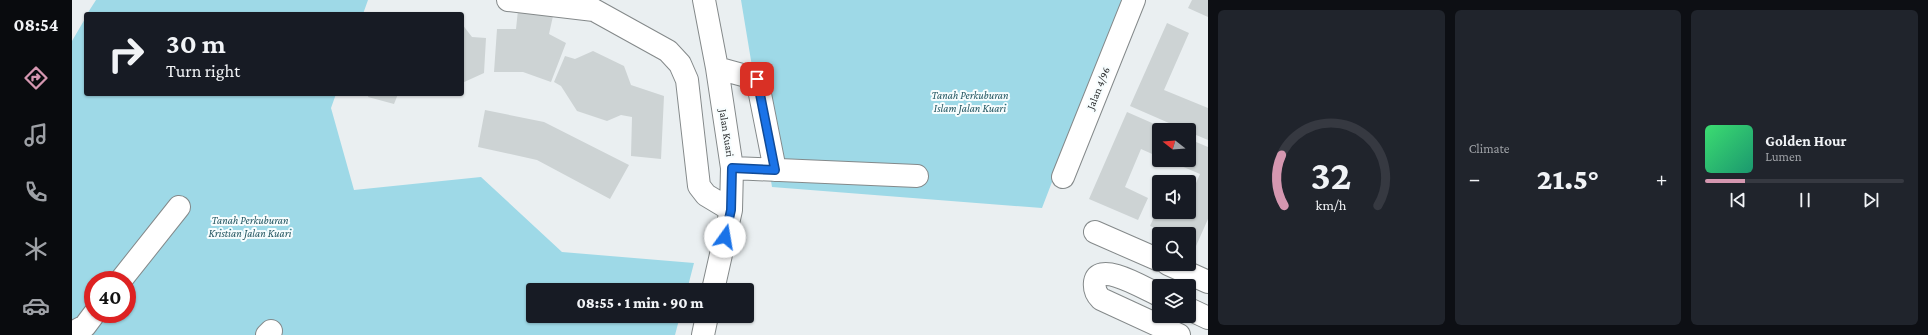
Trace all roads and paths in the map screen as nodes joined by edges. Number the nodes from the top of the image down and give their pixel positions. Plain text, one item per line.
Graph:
1 (508, 0) edge
2 (704, 0) edge
3 (1134, 0) edge
4 (596, 5) edge
5 (717, 68) junction
6 (732, 168) junction
7 (775, 170) junction
8 (917, 176) dead end
9 (1062, 177) dead end
10 (179, 207) dead end
11 (731, 210) junction
12 (1095, 232) dead end
13 (1152, 257) edge
14 (128, 271) edge
15 (1184, 271) edge
16 (1208, 282) edge
17 (715, 283) edge
18 (1152, 292) edge
19 (1196, 312) edge
20 (1208, 318) edge
21 (87, 323) edge
22 (706, 323) edge
23 (1152, 323) edge
24 (1153, 323) edge
25 (72, 333) edge
26 (703, 335) edge
27 (1179, 335) edge

1 - 4 street
2 - 5 street, Jalan Kuari
3 - 9 street, Jalan 4/96
4 - 11 street
5 - 6 street, Jalan Kuari
5 - 7 street
6 - 7 street
6 - 11 street, Jalan Kuari
7 - 8 street
10 - 14 street
11 - 17 street, Jalan Kuari
12 - 13 street
15 - 16 street
18 - 23 street
19 - 20 street
21 - 25 street
22 - 26 street
24 - 27 street

